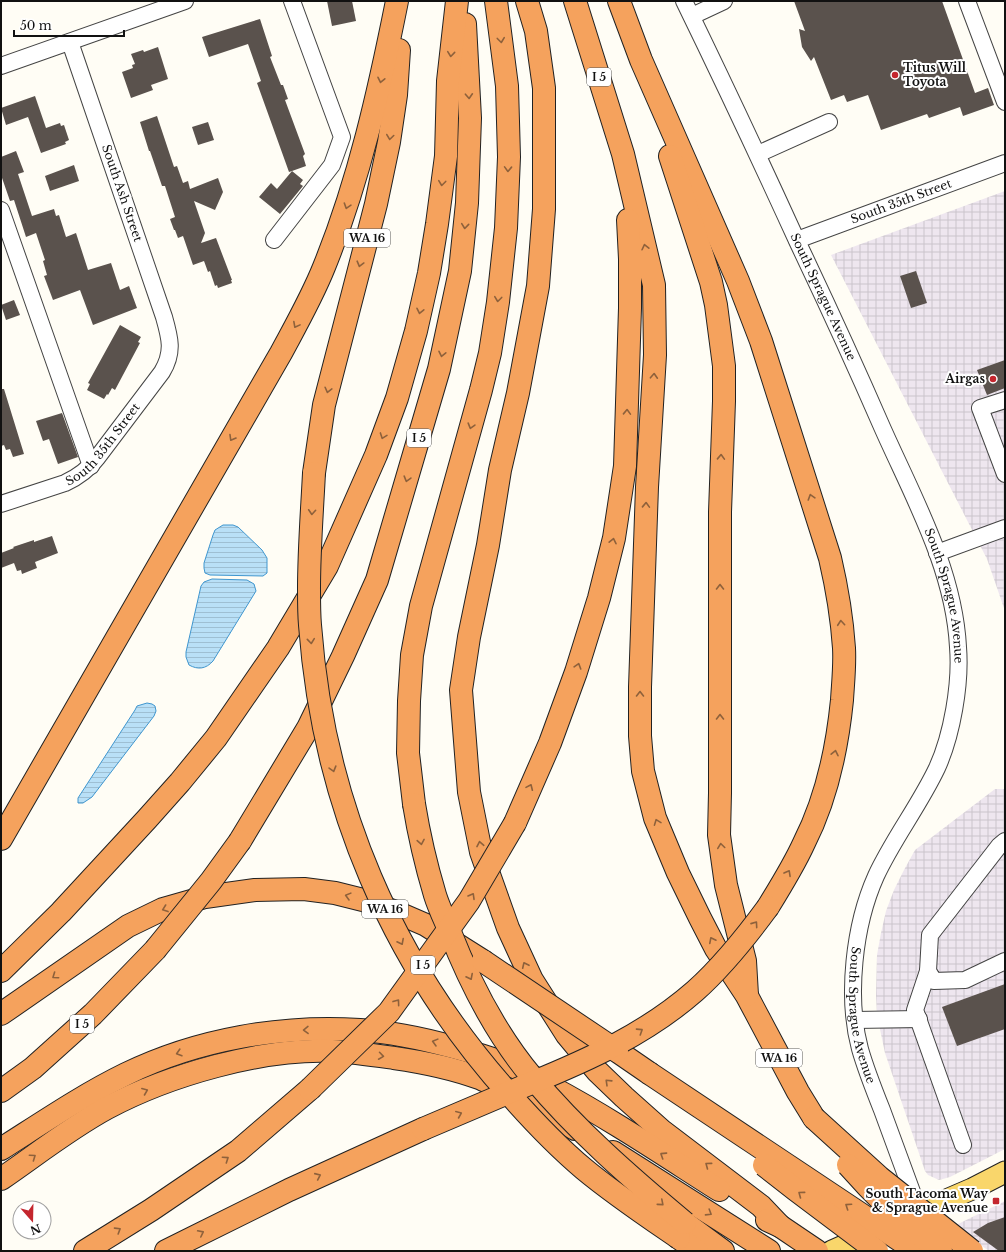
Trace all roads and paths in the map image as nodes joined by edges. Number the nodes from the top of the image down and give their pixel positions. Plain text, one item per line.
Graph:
1 (185, 1) edge
2 (292, 1) edge
3 (397, 1) edge
4 (402, 1) edge
5 (457, 1) edge
6 (464, 1) edge
7 (496, 1) edge
8 (527, 1) edge
9 (575, 1) edge
10 (619, 1) edge
11 (684, 1) edge
12 (724, 1) edge
13 (967, 1) edge
14 (692, 16) junction
15 (70, 42) junction
16 (641, 60) junction
17 (1, 66) edge
18 (1005, 102) edge
19 (829, 122) dead end
20 (623, 154) junction
21 (758, 154) junction
22 (1005, 163) edge
23 (1, 210) edge
24 (274, 240) dead end
25 (797, 240) junction
26 (170, 346) joint
27 (1005, 400) edge
28 (91, 466) junction
29 (1005, 474) edge
30 (1, 504) edge
31 (1005, 528) edge
32 (937, 552) junction
33 (1, 839) edge
34 (1005, 841) edge
35 (1005, 961) edge
36 (1, 971) edge
37 (928, 972) junction
38 (747, 996) junction
39 (1, 1014) edge
40 (919, 1019) junction
41 (855, 1020) junction
42 (649, 1073) junction
43 (1, 1091) edge
44 (814, 1118) junction
45 (963, 1145) dead end
46 (1, 1148) edge
47 (1005, 1172) edge
48 (1, 1179) edge
49 (919, 1212) junction
50 (780, 1226) junction
51 (84, 1251) edge
52 (166, 1251) edge
53 (697, 1251) edge
54 (723, 1251) edge
55 (768, 1251) edge
56 (817, 1251) edge
57 (832, 1251) edge
58 (877, 1251) edge
59 (916, 1251) edge
60 (940, 1251) edge
61 (972, 1251) edge

1 - 15 street
2 - 24 street
3 -> 33 highway
4 -> 53 highway, WA 16, bridge
5 -> 36 highway
6 -> 43 highway, I 5, bridge
7 -> 54 highway, bridge
50 -> 8 highway
9 - 20 highway, I 5
10 - 16 highway
11 - 14 street, South Sprague Avenue
12 - 14 street
13 - 18 street
14 - 21 street, South Sprague Avenue
15 - 17 street
15 - 26 street, South Ash Street
38 -> 16 highway
52 -> 16 highway, bridge
19 - 21 street
38 -> 20 highway, WA 16
51 -> 20 highway, I 5, bridge
21 - 25 street, South Sprague Avenue
22 - 25 street, South 35th Street
23 - 28 street
25 - 32 street, South Sprague Avenue
26 - 28 street, South 35th Street
27 - 29 street
28 - 30 street, South 35th Street
31 - 32 street
32 - 41 street, South Sprague Avenue
34 - 37 street
35 - 37 street
37 - 40 street
38 - 44 highway, WA 16
42 -> 39 highway, bridge
40 - 41 street
40 - 45 street
41 - 49 street, South Sprague Avenue
58 -> 42 highway, bridge
59 -> 42 highway, bridge
44 - 60 highway, WA 16, bridge
44 - 61 highway, bridge
50 -> 46 highway
47 - 49 main road
48 -> 55 highway
49 - 57 main road
50 - 56 highway

